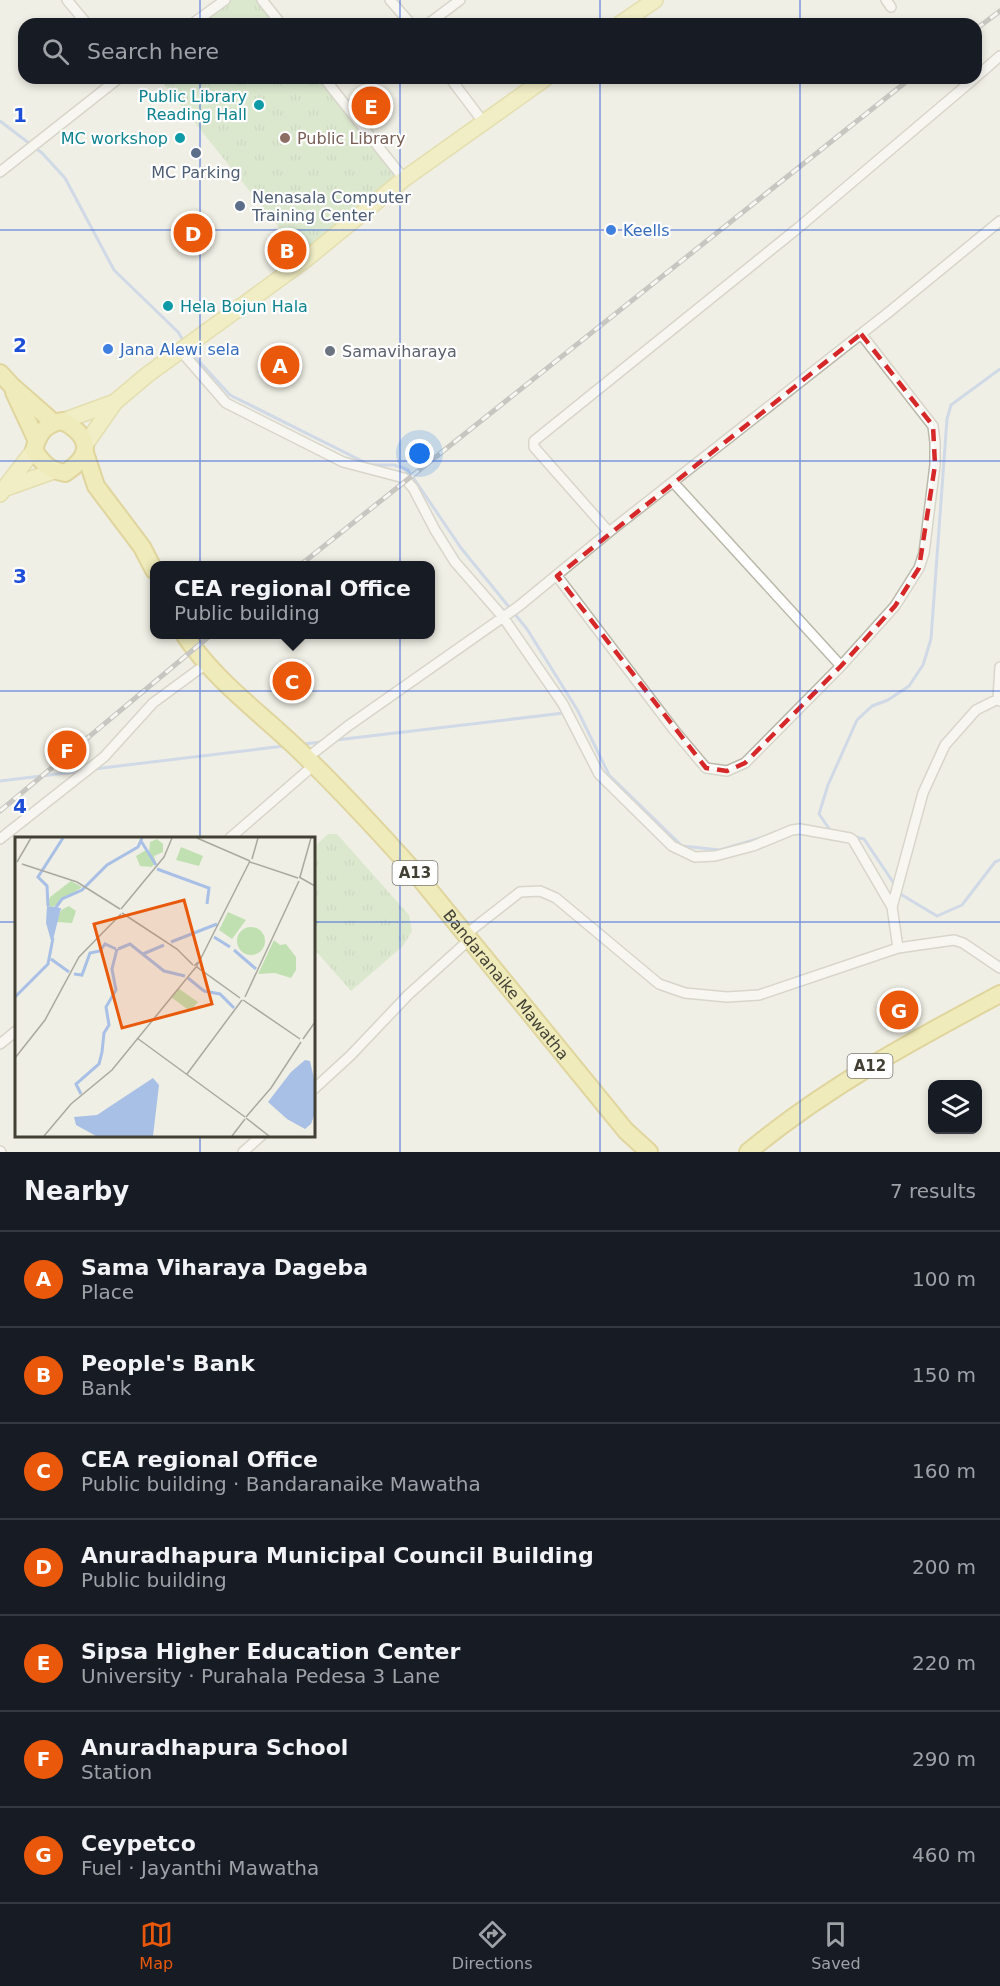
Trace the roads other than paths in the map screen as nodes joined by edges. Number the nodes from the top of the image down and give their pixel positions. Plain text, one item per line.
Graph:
1 (67, 0) edge
2 (225, 0) edge
3 (262, 0) edge
4 (390, 0) edge
5 (460, 0) edge
6 (655, 0) edge
7 (82, 18) edge
8 (200, 18) edge
9 (276, 18) edge
10 (406, 18) edge
11 (436, 18) edge
12 (629, 18) edge
13 (1000, 56) edge
14 (982, 71) edge
15 (111, 84) edge
16 (329, 84) edge
17 (455, 84) edge
18 (538, 84) edge
19 (967, 84) edge
20 (484, 123) junction
21 (0, 172) edge
22 (404, 179) junction
23 (1000, 221) edge
24 (861, 334) junction
25 (180, 350) junction
26 (0, 373) edge
27 (12, 386) junction
28 (115, 402) junction
29 (58, 422) junction
30 (35, 445) junction
31 (85, 449) junction
32 (59, 472) junction
33 (673, 482) junction
34 (96, 486) junction
35 (3, 491) edge
36 (609, 532) junction
37 (150, 563) edge
38 (557, 576) junction
39 (506, 616) junction
40 (188, 639) edge
41 (206, 664) junction
42 (841, 666) junction
43 (1000, 667) edge
44 (999, 700) edge
45 (310, 761) junction
46 (231, 837) edge
47 (0, 839) edge
48 (892, 908) junction
49 (467, 937) junction
50 (898, 948) junction
51 (1000, 968) edge
52 (1000, 994) edge
53 (15, 1032) edge
54 (0, 1044) edge
55 (315, 1088) edge
56 (626, 1131) junction
57 (260, 1137) edge
58 (243, 1152) edge
59 (637, 1152) edge
60 (649, 1152) edge
61 (748, 1152) edge

1 - 7 street
2 - 8 street
3 - 9 street
4 - 10 street
5 - 11 street
6 - 12 main road
13 - 14 street
15 - 21 street
16 - 22 street
17 - 20 street
18 - 20 main road
19 - 36 street
20 - 22 main road
22 - 25 main road
23 - 24 street
24 - 33 street
24 - 42 street
25 - 28 main road
25 - 39 street
26 - 27 highway
27 - 29 highway
27 - 30 highway
28 - 29 main road
28 - 31 main road
29 - 30 highway
29 - 31 highway
30 - 32 highway
30 - 35 main road
31 - 32 highway
31 - 34 highway
32 - 34 highway
32 - 35 main road
33 - 36 street
33 - 42 street
34 - 37 highway
36 - 38 street
38 - 39 street
38 - 42 street
39 - 45 street
39 - 48 street
40 - 41 highway, Bandaranaike Mawatha / A13
41 - 45 highway, Bandaranaike Mawatha / A13
41 - 47 street
43 - 44 street
44 - 48 street
45 - 46 street
45 - 49 highway, Bandaranaike Mawatha / A13
48 - 50 street
49 - 50 street
49 - 55 street
49 - 56 highway, Bandaranaike Mawatha / A13
50 - 51 street
52 - 61 highway, A12
53 - 54 street
56 - 59 highway, Bandaranaike Mawatha / A13
56 - 60 highway, Bandaranaike Mawatha / A13
57 - 58 street

